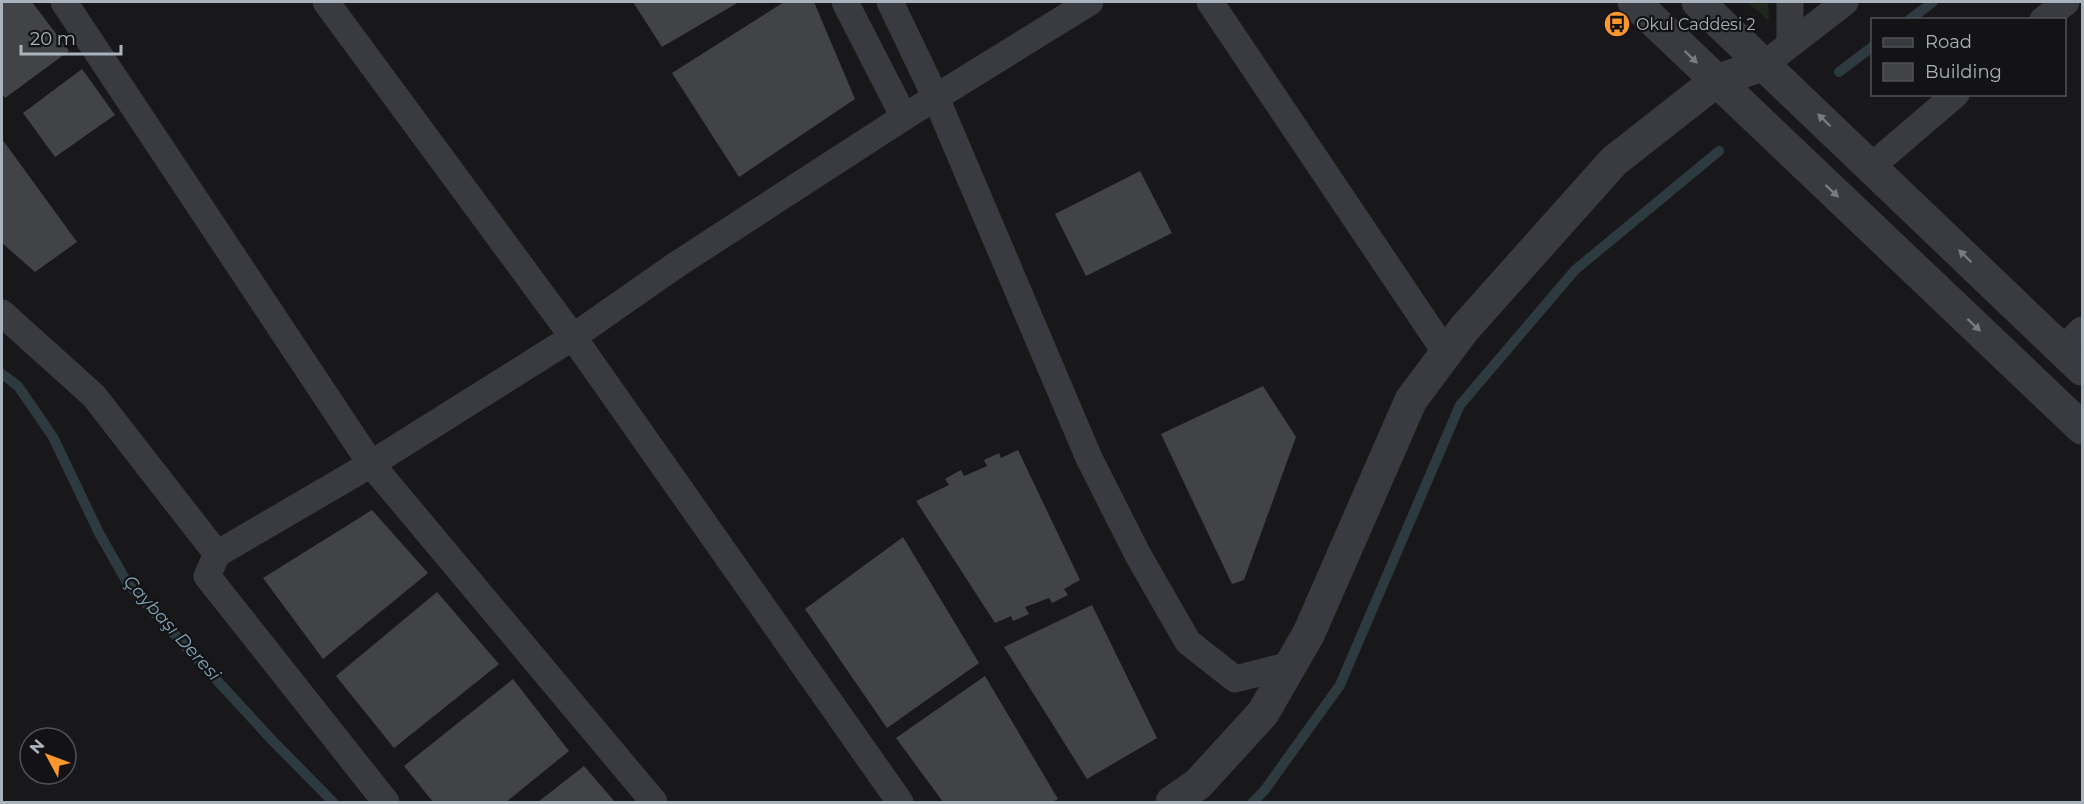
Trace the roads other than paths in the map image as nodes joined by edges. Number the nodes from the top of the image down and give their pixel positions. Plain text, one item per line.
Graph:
1 (64, 2) edge
2 (326, 2) edge
3 (845, 2) edge
4 (890, 2) edge
5 (1090, 2) edge
6 (1210, 2) edge
7 (1634, 2) edge
8 (1698, 2) edge
9 (1790, 2) edge
10 (1845, 2) edge
11 (2066, 2) edge
12 (2046, 18) edge
13 (1790, 43) junction
14 (1765, 64) junction
15 (1716, 81) junction
16 (1954, 96) edge
17 (936, 98) junction
18 (904, 117) junction
19 (1872, 166) junction
20 (2, 314) edge
21 (573, 337) junction
22 (2076, 349) edge
23 (1446, 353) junction
24 (2082, 428) edge
25 (371, 464) junction
26 (217, 554) junction
27 (1291, 665) junction
28 (386, 802) edge
29 (654, 802) edge
30 (900, 802) edge
31 (1172, 802) edge

1 - 25 street
2 - 21 street
3 - 18 street
4 - 17 street
5 - 17 street
6 - 23 street
7 -> 15 street
8 - 14 street
9 - 13 street
10 - 13 street
11 - 12 street
13 - 14 street
14 - 15 street
19 -> 14 street
15 - 23 street
15 -> 24 street
16 - 19 street
17 - 18 street
17 - 27 street
18 - 21 street
22 -> 19 street
20 - 26 street
21 - 25 street
21 - 30 street
23 - 27 street
25 - 26 street
25 - 29 street
26 - 28 street
27 - 31 street

